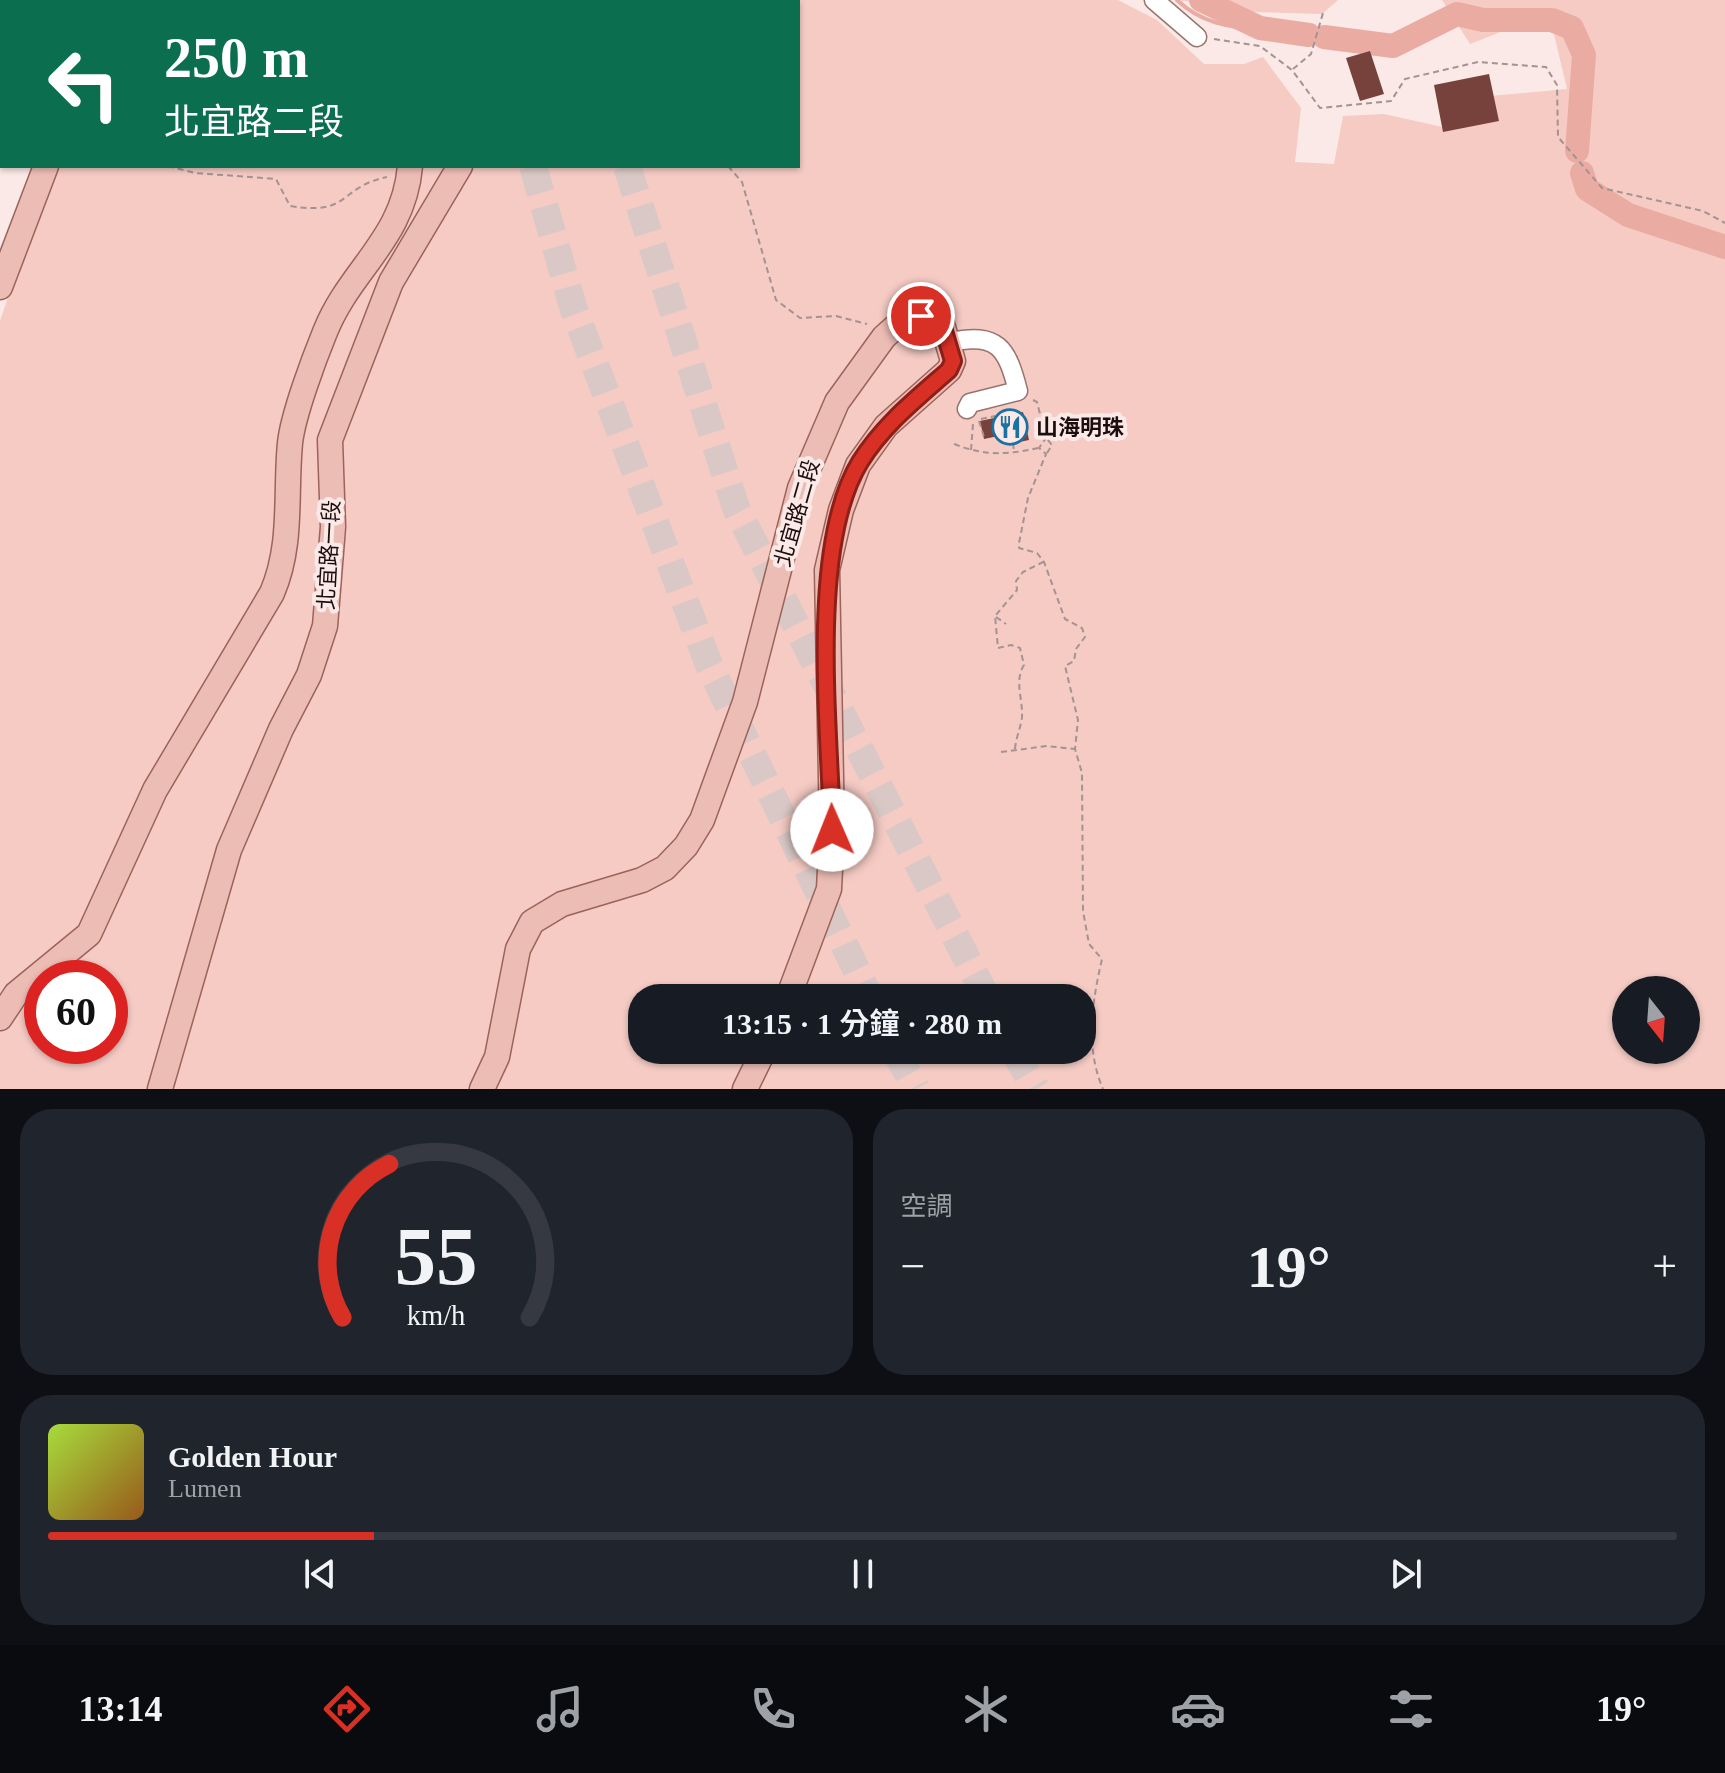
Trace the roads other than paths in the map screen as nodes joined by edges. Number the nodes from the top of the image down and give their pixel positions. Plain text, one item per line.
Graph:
1 (1154, 0) edge
2 (1197, 37) road end
3 (27, 168) edge
4 (45, 168) edge
5 (459, 168) edge
6 (410, 170) edge
7 (0, 260) edge
8 (0, 287) edge
9 (950, 342) junction
10 (973, 417) road end
11 (793, 984) edge
12 (0, 1018) edge
13 (757, 1064) edge
14 (160, 1089) edge
15 (482, 1089) edge
16 (745, 1089) edge

1 - 2 lane
3 - 7 main road
4 - 8 main road
5 - 14 main road, 北宜路一段
6 - 12 main road, 北宜路一段
9 - 10 lane
9 - 11 main road, 北宜路二段
9 - 15 main road, 北宜路二段
13 - 16 main road

